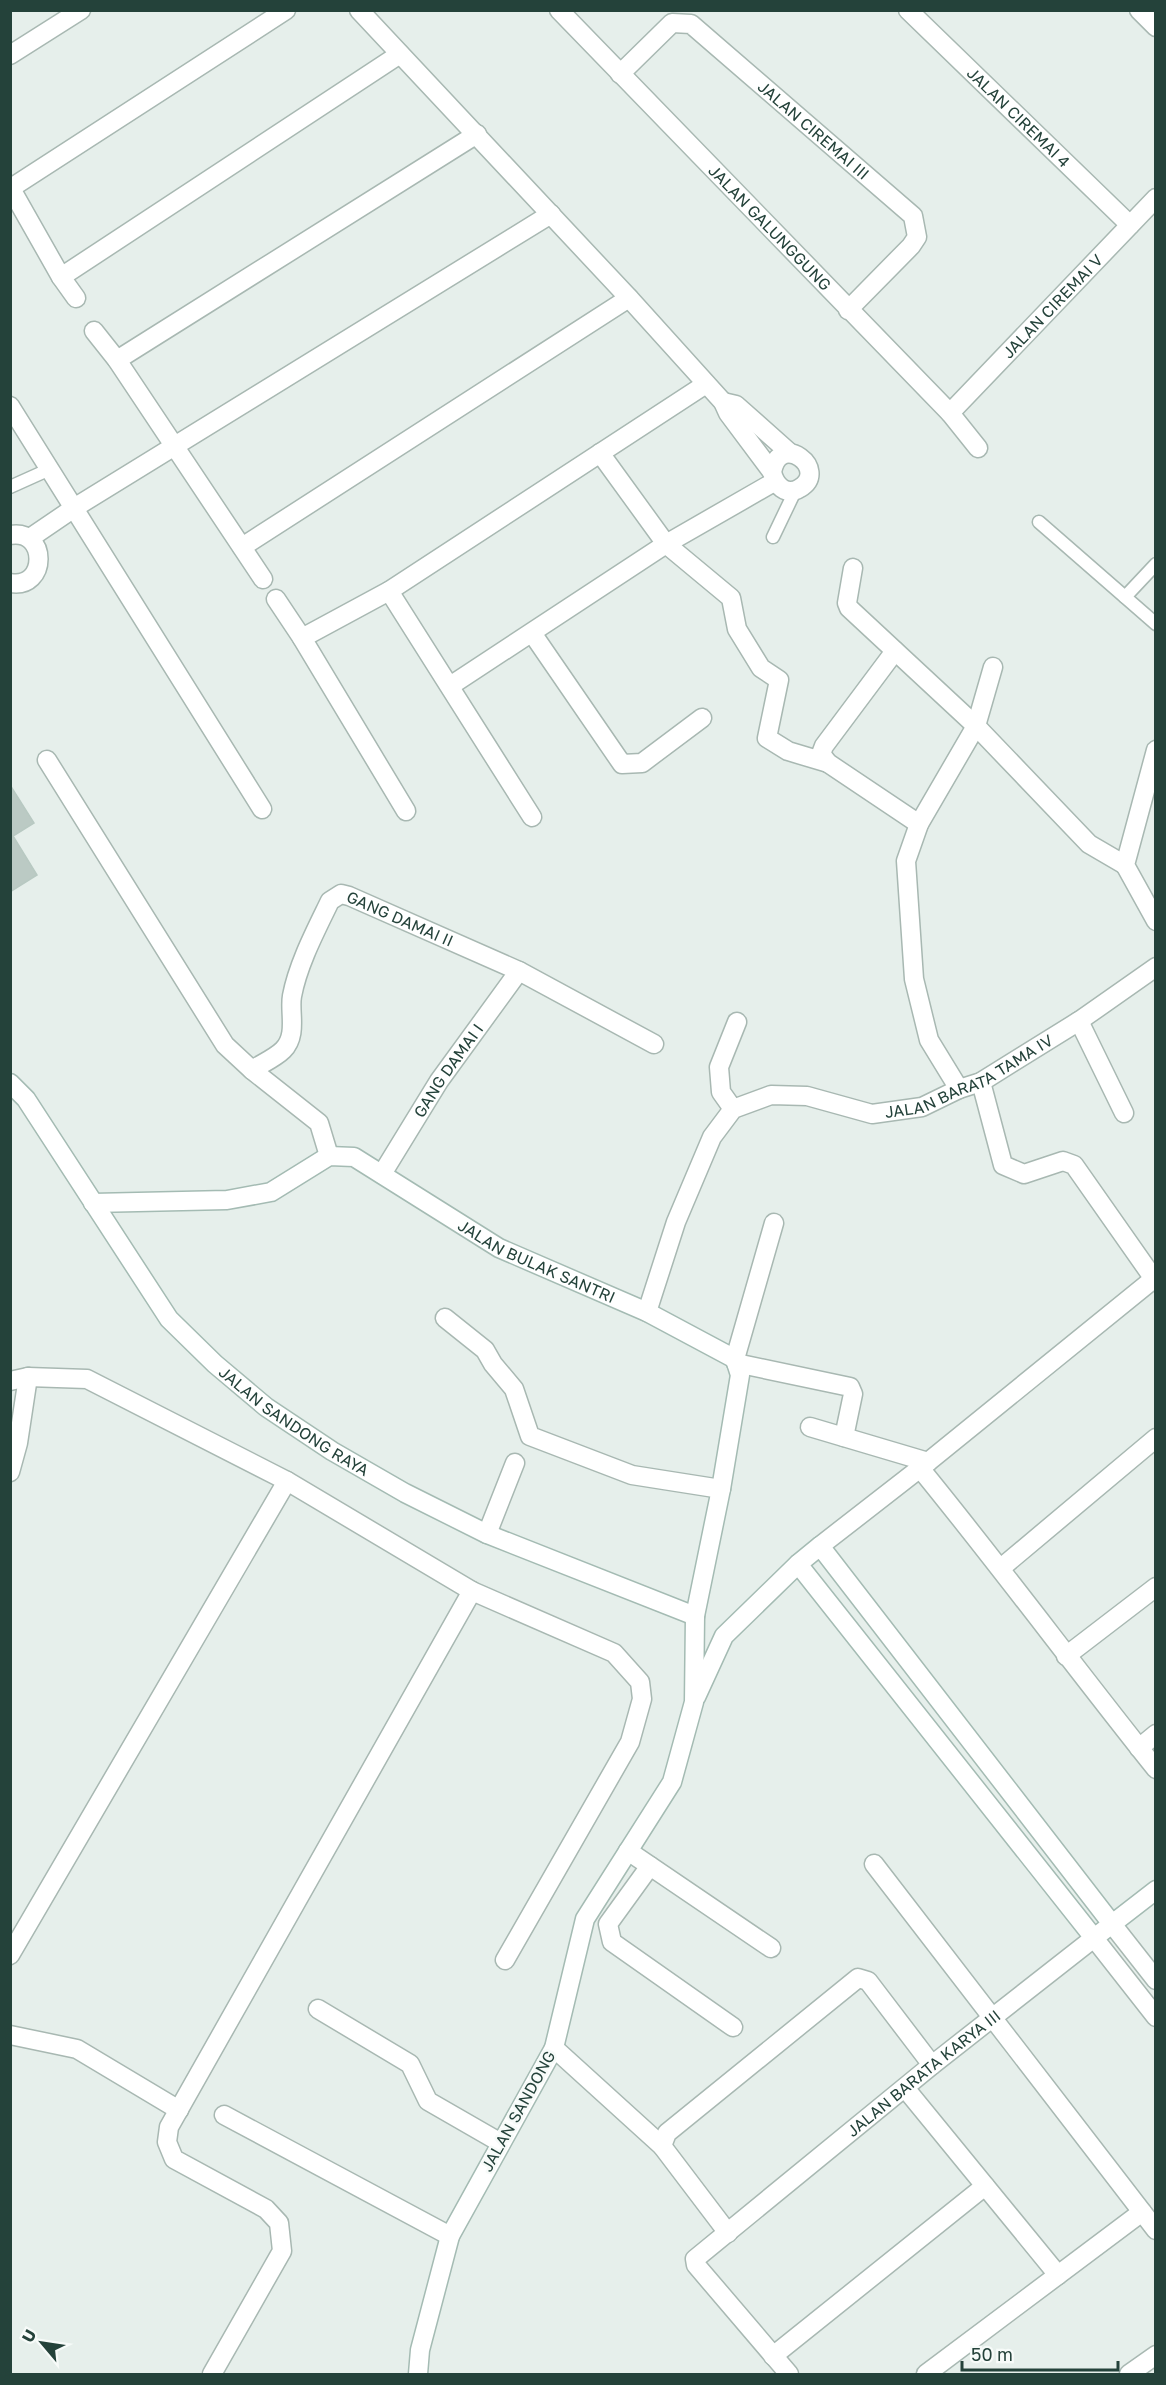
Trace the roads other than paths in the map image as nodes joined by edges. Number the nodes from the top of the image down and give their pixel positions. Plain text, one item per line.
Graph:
1 (81, 10) edge
2 (286, 10) edge
3 (359, 10) edge
4 (559, 10) edge
5 (908, 10) edge
6 (1139, 10) edge
7 (1155, 27) edge
8 (400, 54) junction
9 (10, 55) edge
10 (620, 74) junction
11 (477, 134) junction
12 (11, 188) edge
13 (1155, 198) edge
14 (551, 214) junction
15 (1130, 225) junction
16 (61, 277) junction
17 (76, 298) dead end
18 (629, 298) junction
19 (848, 310) junction
20 (94, 331) dead end
21 (117, 360) junction
22 (706, 384) junction
23 (723, 402) junction
24 (10, 406) edge
25 (950, 414) junction
26 (175, 447) junction
27 (978, 448) dead end
28 (600, 453) junction
29 (790, 453) junction
30 (50, 469) junction
31 (773, 477) junction
32 (10, 487) edge
33 (796, 489) junction
34 (74, 508) junction
35 (1039, 522) dead end
36 (10, 535) edge
37 (773, 537) dead end
38 (30, 538) junction
39 (666, 544) junction
40 (242, 548) junction
41 (1155, 564) edge
42 (854, 568) dead end
43 (263, 579) dead end
44 (10, 583) edge
45 (389, 591) junction
46 (1125, 597) junction
47 (276, 599) dead end
48 (1155, 624) edge
49 (532, 633) junction
50 (302, 638) junction
51 (895, 651) junction
52 (993, 667) dead end
53 (450, 686) junction
54 (702, 718) dead end
55 (976, 726) junction
56 (1155, 750) edge
57 (47, 760) dead end
58 (828, 763) junction
59 (262, 809) dead end
60 (406, 811) dead end
61 (532, 817) dead end
62 (919, 824) junction
63 (1125, 865) junction
64 (1155, 921) edge
65 (1155, 967) edge
66 (519, 971) junction
67 (1079, 1021) junction
68 (737, 1022) dead end
69 (654, 1044) dead end
70 (252, 1070) junction
71 (981, 1082) junction
72 (10, 1083) edge
73 (959, 1089) junction
74 (733, 1109) junction
75 (1124, 1113) dead end
76 (329, 1156) junction
77 (382, 1174) junction
78 (93, 1203) junction
79 (774, 1223) dead end
80 (1154, 1278) edge
81 (647, 1312) junction
82 (445, 1318) dead end
83 (736, 1361) junction
84 (19, 1379) edge
85 (810, 1426) dead end
86 (844, 1437) junction
87 (1155, 1438) edge
88 (515, 1463) dead end
89 (923, 1465) junction
90 (10, 1472) edge
91 (287, 1481) junction
92 (721, 1489) junction
93 (487, 1534) junction
94 (820, 1546) junction
95 (798, 1564) junction
96 (1001, 1568) junction
97 (1155, 1587) edge
98 (472, 1591) junction
99 (695, 1616) junction
100 (1066, 1656) junction
101 (694, 1702) junction
102 (1155, 1734) edge
103 (1139, 1748) junction
104 (1155, 1769) edge
105 (628, 1851) junction
106 (874, 1864) dead end
107 (651, 1866) junction
108 (1155, 1890) edge
109 (1112, 1924) junction
110 (1094, 1938) junction
111 (771, 1948) dead end
112 (10, 1955) edge
113 (505, 1960) dead end
114 (1155, 1980) edge
115 (318, 2009) dead end
116 (1155, 2017) edge
117 (992, 2019) junction
118 (733, 2027) dead end
119 (10, 2035) edge
120 (554, 2048) junction
121 (932, 2065) junction
122 (904, 2088) junction
123 (179, 2110) junction
124 (224, 2115) dead end
125 (501, 2143) junction
126 (663, 2146) junction
127 (985, 2186) junction
128 (1142, 2212) junction
129 (1155, 2230) edge
130 (729, 2233) junction
131 (450, 2236) junction
132 (1058, 2275) junction
133 (1155, 2355) edge
134 (773, 2356) junction
135 (212, 2374) edge
136 (418, 2374) edge
137 (789, 2374) edge
138 (926, 2374) edge
139 (1129, 2374) edge

1 - 9 street
2 - 12 street
3 - 8 street
4 - 10 street, JALAN GALUNGGUNG
5 - 15 street, JALAN CIREMAI 4
6 - 7 street
8 - 11 street
8 - 16 street
10 - 19 street, JALAN GALUNGGUNG
10 - 19 street, JALAN CIREMAI III
11 - 14 street
11 - 21 street
12 - 16 street
13 - 15 street, JALAN CIREMAI V
14 - 18 street
14 - 26 street
15 - 25 street, JALAN CIREMAI V
16 - 17 street
18 - 22 street
18 - 40 street
19 - 25 street, JALAN GALUNGGUNG
20 - 21 street
21 - 26 street
22 - 23 street
22 - 28 street
23 - 29 street
23 - 31 street
24 - 30 street
25 - 27 street, JALAN GALUNGGUNG
26 - 34 street
26 - 40 street
28 - 39 street
28 - 45 street
29 - 31 street
29 - 33 street
30 - 32 lane
30 - 34 street
31 - 33 street
31 - 39 street
33 - 37 lane
34 - 38 street
34 - 59 street
35 - 46 lane
36 - 38 street
38 - 44 street
39 - 49 street
39 - 58 street
40 - 43 street
41 - 46 lane
42 - 51 street
45 - 50 street
45 - 53 street
46 - 48 lane
47 - 50 street
49 - 53 street
49 - 54 street
50 - 60 street
51 - 55 street
51 - 58 street
52 - 55 street
53 - 61 street
55 - 62 street
55 - 63 street
56 - 63 street
57 - 70 street
58 - 62 street
62 - 73 street
63 - 64 street
65 - 67 street, JALAN BARATA TAMA IV
66 - 69 street
66 - 70 street, GANG DAMAI II
66 - 77 street, GANG DAMAI I
67 - 71 street, JALAN BARATA TAMA IV
67 - 75 street
68 - 74 street
70 - 76 street
71 - 73 street, JALAN BARATA TAMA IV
71 - 80 street
72 - 78 street, JALAN SANDONG RAYA
73 - 74 street, JALAN BARATA TAMA IV
74 - 81 street
76 - 77 street, JALAN BULAK SANTRI
76 - 78 street
77 - 81 street, JALAN BULAK SANTRI
78 - 93 street, JALAN SANDONG RAYA
79 - 83 street
80 - 89 street
81 - 83 street, JALAN BULAK SANTRI
82 - 92 street
83 - 86 street, JALAN BULAK SANTRI
83 - 92 street
84 - 90 street
84 - 91 street
85 - 86 street
86 - 89 street
87 - 96 street
88 - 93 street
89 - 94 street
89 - 96 street
91 - 98 street
91 - 112 street
92 - 99 street
93 - 99 street, JALAN SANDONG RAYA
94 - 95 street
94 - 109 street
95 - 101 street
95 - 110 street
96 - 100 street
97 - 100 street
98 - 113 street
98 - 123 street
99 - 101 street, JALAN SANDONG
100 - 103 street
101 - 105 street, JALAN SANDONG
102 - 103 street
103 - 104 street
105 - 107 street
105 - 120 street, JALAN SANDONG
106 - 117 street
107 - 111 street
107 - 118 street
108 - 109 street, JALAN BARATA KARYA III
109 - 110 street, JALAN BARATA KARYA III
109 - 114 street
110 - 116 street
110 - 117 street, JALAN BARATA KARYA III
115 - 125 street
117 - 121 street, JALAN BARATA KARYA III
117 - 128 street
119 - 123 street
120 - 125 street, JALAN SANDONG
120 - 126 street
121 - 122 street, JALAN BARATA KARYA III
121 - 126 street
122 - 127 street
122 - 130 street, JALAN BARATA KARYA III
123 - 135 street
124 - 131 street
125 - 131 street, JALAN SANDONG
126 - 130 street
127 - 132 street
127 - 134 street
128 - 129 street
128 - 132 street
130 - 134 street, JALAN BARATA KARYA III
131 - 136 street, JALAN SANDONG
132 - 138 street
133 - 139 street
134 - 137 street

